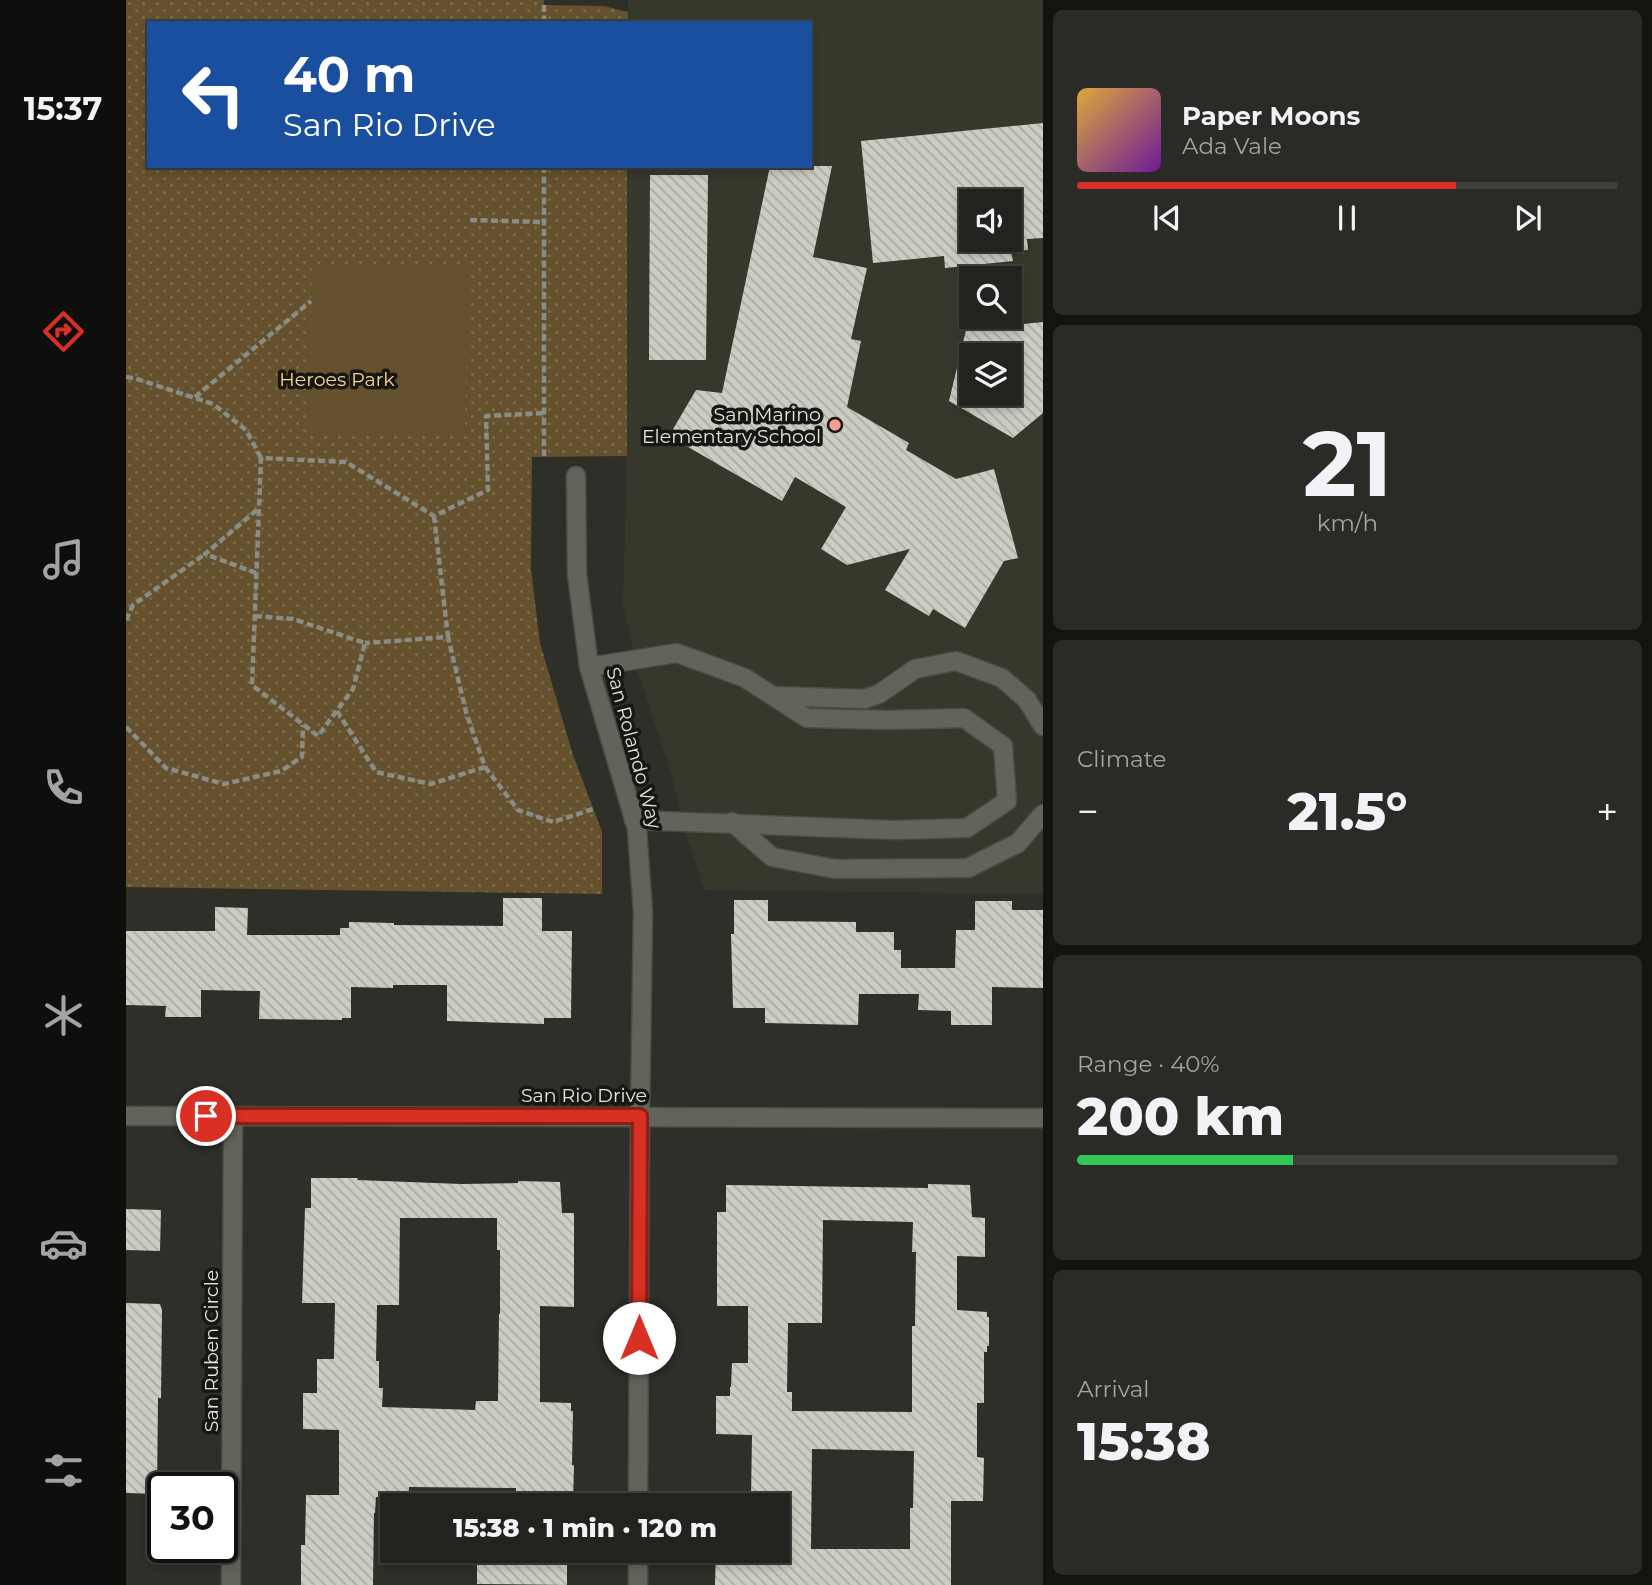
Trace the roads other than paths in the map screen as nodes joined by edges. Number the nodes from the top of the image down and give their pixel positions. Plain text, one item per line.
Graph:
1 (576, 476) dead end
2 (589, 667) junction
3 (772, 696) junction
4 (1041, 719) edge
5 (1043, 814) edge
6 (634, 820) junction
7 (732, 822) junction
8 (126, 1115) edge
9 (640, 1116) junction
10 (233, 1117) junction
11 (1043, 1118) edge
12 (638, 1493) edge
13 (638, 1563) edge
14 (231, 1585) edge
15 (638, 1585) edge

1 - 2 street, San Rolando Way
2 - 3 street
2 - 6 street, San Rolando Way
3 - 4 street
3 - 7 street
5 - 7 street
6 - 7 street
6 - 9 street, San Rolando Way
8 - 10 street, San Rio Drive
9 - 10 street, San Rio Drive
9 - 11 street, San Rio Drive
9 - 12 street, San Rolando Way
10 - 14 street, San Ruben Circle
13 - 15 street

